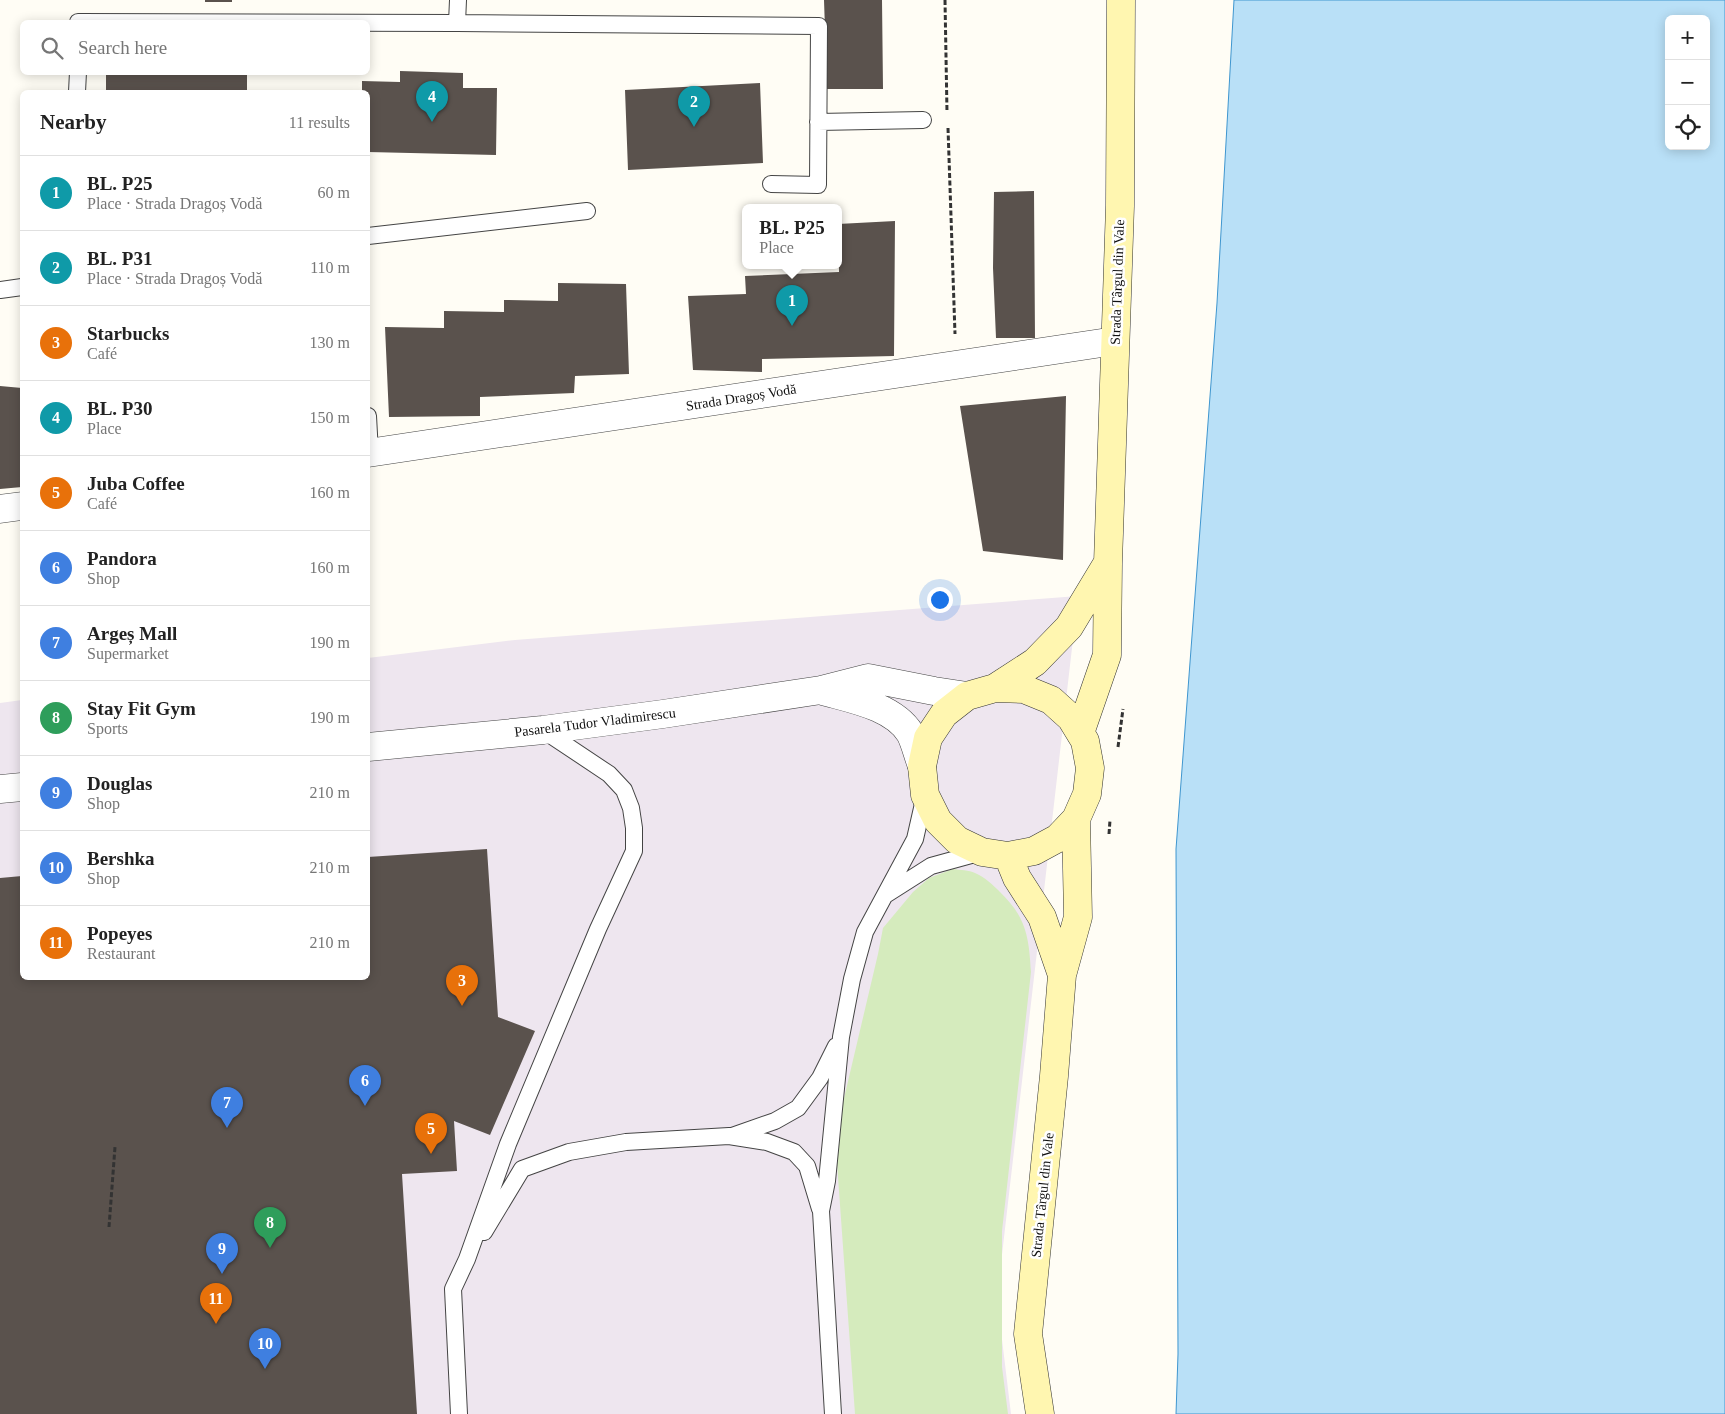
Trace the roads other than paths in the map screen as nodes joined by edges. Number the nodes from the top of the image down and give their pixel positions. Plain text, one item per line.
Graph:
1 (458, 0) edge
2 (1121, 0) edge
3 (370, 22) edge
4 (457, 22) junction
5 (78, 75) edge
6 (77, 90) edge
7 (923, 120) dead end
8 (818, 122) junction
9 (771, 184) dead end
10 (587, 210) dead end
11 (370, 236) edge
12 (20, 287) edge
13 (0, 290) edge
14 (1115, 341) junction
15 (370, 453) edge
16 (20, 506) edge
17 (0, 510) edge
18 (1108, 563) junction
19 (995, 688) junction
20 (821, 690) junction
21 (968, 696) junction
22 (544, 730) junction
23 (1080, 733) junction
24 (374, 747) edge
25 (922, 766) junction
26 (20, 787) edge
27 (0, 790) edge
28 (925, 795) junction
29 (1076, 819) junction
30 (995, 854) junction
31 (885, 895) junction
32 (1062, 975) junction
33 (840, 1037) junction
34 (730, 1136) junction
35 (821, 1211) junction
36 (467, 1259) junction
37 (460, 1414) edge
38 (833, 1414) edge
39 (1040, 1414) edge

1 - 4 lane
2 - 14 street, Strada Târgul din Vale
3 - 4 lane
4 - 8 lane
5 - 6 lane
7 - 8 lane
8 - 9 lane
10 - 11 lane
12 - 13 lane
14 - 15 street, Strada Dragoș Vodă
14 - 18 street, Strada Târgul din Vale
16 - 17 street
18 - 19 street, Strada Târgul din Vale
18 - 23 street, Strada Târgul din Vale
19 - 21 street, Strada Târgul din Vale
19 - 23 street, Strada Târgul din Vale
20 - 21 street, Pasarela Tudor Vladimirescu
20 - 22 street, Pasarela Tudor Vladimirescu
20 - 25 street, Pasarela Tudor Vladimirescu
21 - 25 street, Strada Târgul din Vale
22 - 24 street, Pasarela Tudor Vladimirescu
22 - 36 lane
23 - 29 street, Strada Târgul din Vale
25 - 28 street, Strada Târgul din Vale
26 - 27 street
28 - 30 street, Strada Târgul din Vale
28 - 31 lane
29 - 30 street, Strada Târgul din Vale
29 - 32 street, Strada Târgul din Vale
30 - 31 lane
30 - 32 street, Strada Târgul din Vale
31 - 33 lane
32 - 39 street, Strada Târgul din Vale
33 - 34 lane
33 - 35 lane
34 - 35 lane
34 - 36 lane
35 - 38 lane
36 - 37 lane

